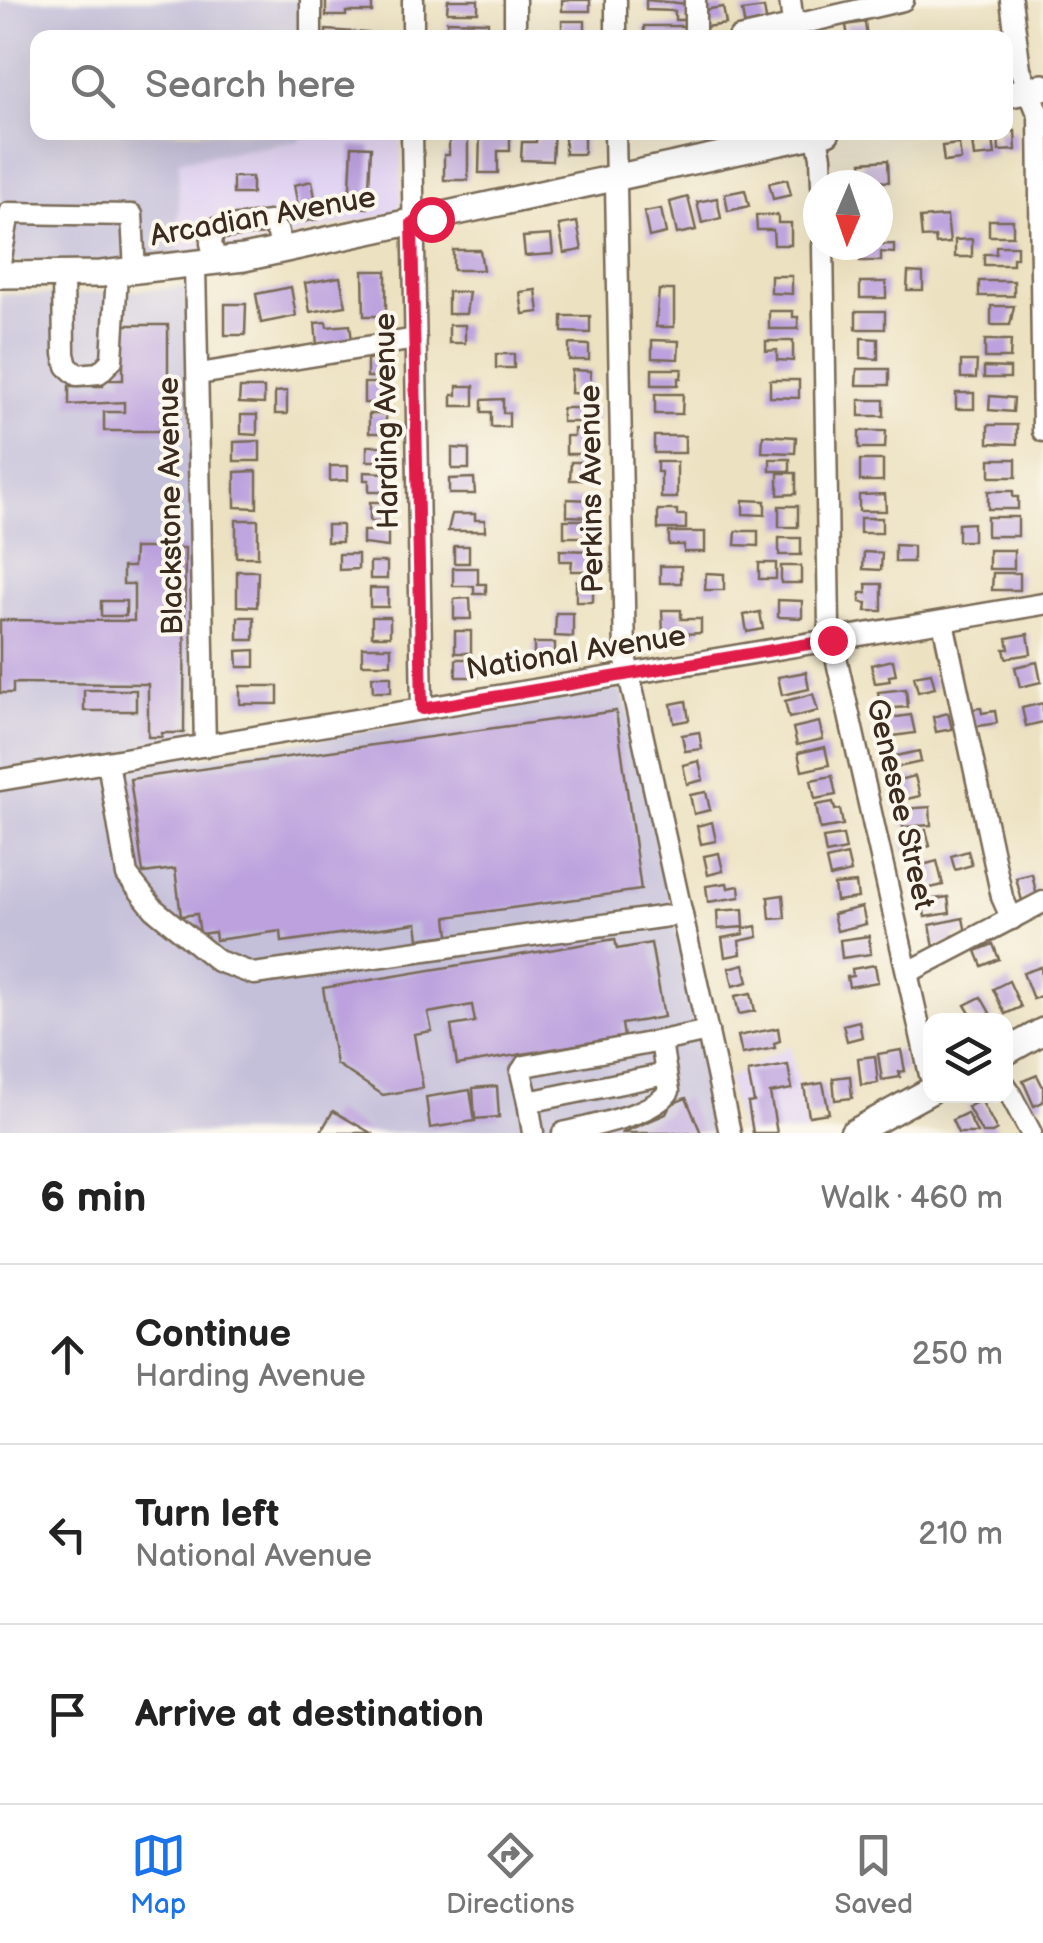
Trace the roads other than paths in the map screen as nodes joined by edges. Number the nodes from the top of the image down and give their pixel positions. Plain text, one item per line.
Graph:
1 (311, 0) edge
2 (413, 0) edge
3 (515, 0) edge
4 (616, 0) edge
5 (695, 0) edge
6 (790, 0) edge
7 (903, 0) edge
8 (1010, 0) edge
9 (311, 30) edge
10 (413, 30) edge
11 (515, 30) edge
12 (616, 30) edge
13 (694, 30) edge
14 (794, 30) edge
15 (795, 30) edge
16 (1026, 91) edge
17 (412, 140) edge
18 (615, 140) edge
19 (788, 140) edge
20 (820, 140) edge
21 (821, 170) edge
22 (616, 178) junction
23 (4, 213) edge
24 (412, 223) junction
25 (823, 260) edge
26 (0, 263) edge
27 (205, 264) junction
28 (126, 272) junction
29 (0, 275) edge
30 (63, 275) junction
31 (416, 339) junction
32 (200, 374) junction
33 (1043, 431) edge
34 (1043, 604) edge
35 (942, 622) junction
36 (832, 640) junction
37 (627, 675) junction
38 (422, 709) junction
39 (205, 746) junction
40 (108, 762) junction
41 (0, 780) edge
42 (1043, 902) edge
43 (682, 914) junction
44 (1012, 919) junction
45 (907, 973) junction
46 (708, 1031) junction
47 (1043, 1032) edge
48 (661, 1041) junction
49 (923, 1044) edge
50 (1013, 1048) edge
51 (666, 1074) junction
52 (923, 1095) edge
53 (1013, 1099) edge
54 (528, 1102) junction
55 (533, 1133) edge
56 (563, 1133) edge
57 (730, 1133) edge
58 (853, 1133) edge
59 (1031, 1133) edge

1 - 9 street
2 - 10 street
3 - 11 street
4 - 12 street
5 - 13 street
6 - 14 street
7 - 15 street
8 - 16 street
16 - 33 street
17 - 24 street, Harding Avenue
18 - 22 street, Perkins Avenue
19 - 22 main road, Arcadian Avenue
20 - 21 street
22 - 24 main road, Arcadian Avenue
22 - 37 street, Perkins Avenue
23 - 26 street
23 - 28 street
24 - 27 main road, Arcadian Avenue
24 - 31 street, Harding Avenue
25 - 36 street, Genesee Street
27 - 28 main road, Arcadian Avenue
27 - 32 street, Blackstone Avenue
28 - 30 main road, Arcadian Avenue
28 - 30 street
29 - 30 main road, Arcadian Avenue
31 - 32 street
31 - 38 street, Harding Avenue
32 - 39 street, Blackstone Avenue
34 - 35 street, National Avenue
35 - 36 street, National Avenue
35 - 44 street
36 - 37 street, National Avenue
36 - 45 street, Genesee Street
37 - 38 street, National Avenue
37 - 43 street, Perkins Avenue
38 - 39 street, National Avenue
39 - 40 street, National Avenue
40 - 41 street, National Avenue
40 - 43 street
42 - 44 street
43 - 46 street, Perkins Avenue
44 - 45 street
45 - 49 street, Genesee Street
46 - 48 street
46 - 57 street, Perkins Avenue
47 - 50 main road
48 - 51 street
48 - 54 street
51 - 54 street
51 - 56 street
52 - 58 main road
53 - 59 street
54 - 55 street

